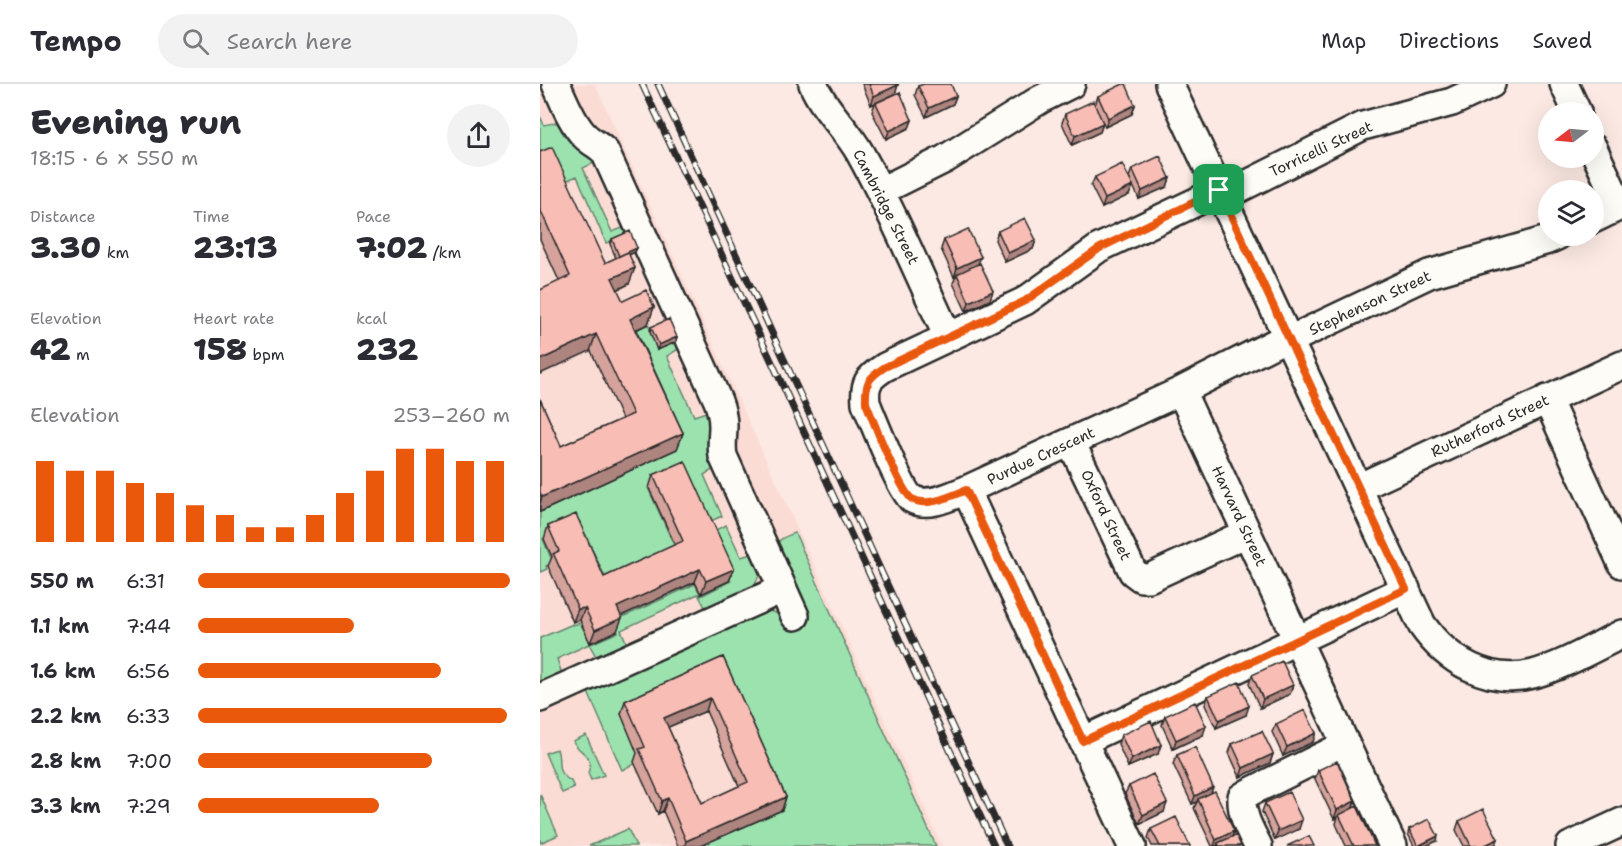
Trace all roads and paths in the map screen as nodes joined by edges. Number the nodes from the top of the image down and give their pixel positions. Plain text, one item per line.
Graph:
1 (556, 84) edge
2 (813, 84) edge
3 (1071, 84) edge
4 (1169, 84) edge
5 (1491, 84) edge
6 (1564, 84) edge
7 (1572, 102) edge
8 (1603, 168) edge
9 (880, 191) junction
10 (1220, 194) junction
11 (1621, 206) edge
12 (1604, 214) edge
13 (1538, 243) edge
14 (948, 337) junction
15 (1287, 337) junction
16 (1622, 365) edge
17 (1181, 391) junction
18 (1547, 399) junction
19 (1071, 442) junction
20 (1358, 488) junction
21 (966, 490) junction
22 (1246, 533) junction
23 (1622, 564) edge
24 (782, 589) junction
25 (1406, 589) junction
26 (795, 616) dead end
27 (1622, 634) edge
28 (1297, 640) junction
29 (540, 698) edge
30 (1083, 741) junction
31 (1345, 745) junction
32 (1622, 822) edge
33 (1132, 846) edge
34 (1258, 846) edge
35 (1393, 846) edge
36 (1570, 846) edge

1 - 24 street
2 - 9 street, Cambridge Street
3 - 9 street
4 - 10 street
5 - 10 street, Torricelli Street
6 - 7 street
8 - 11 street
9 - 14 street, Cambridge Street
10 - 14 street, Purdue Crescent
10 - 15 street
11 - 12 street
13 - 15 street, Stephenson Street
14 - 21 street, Purdue Crescent
15 - 17 street, Purdue Crescent
15 - 20 street
16 - 18 street, Rutherford Street
17 - 19 street, Purdue Crescent
17 - 22 street, Harvard Street
18 - 20 street, Rutherford Street
18 - 23 street
19 - 21 street, Purdue Crescent
19 - 22 street, Oxford Street
20 - 25 street
21 - 30 street
22 - 28 street, Harvard Street
24 - 26 street
24 - 29 street
25 - 27 street
25 - 28 street
28 - 30 street
28 - 31 street, Harvard Street
30 - 33 street
31 - 34 street
31 - 35 street, Harvard Street
32 - 36 street

